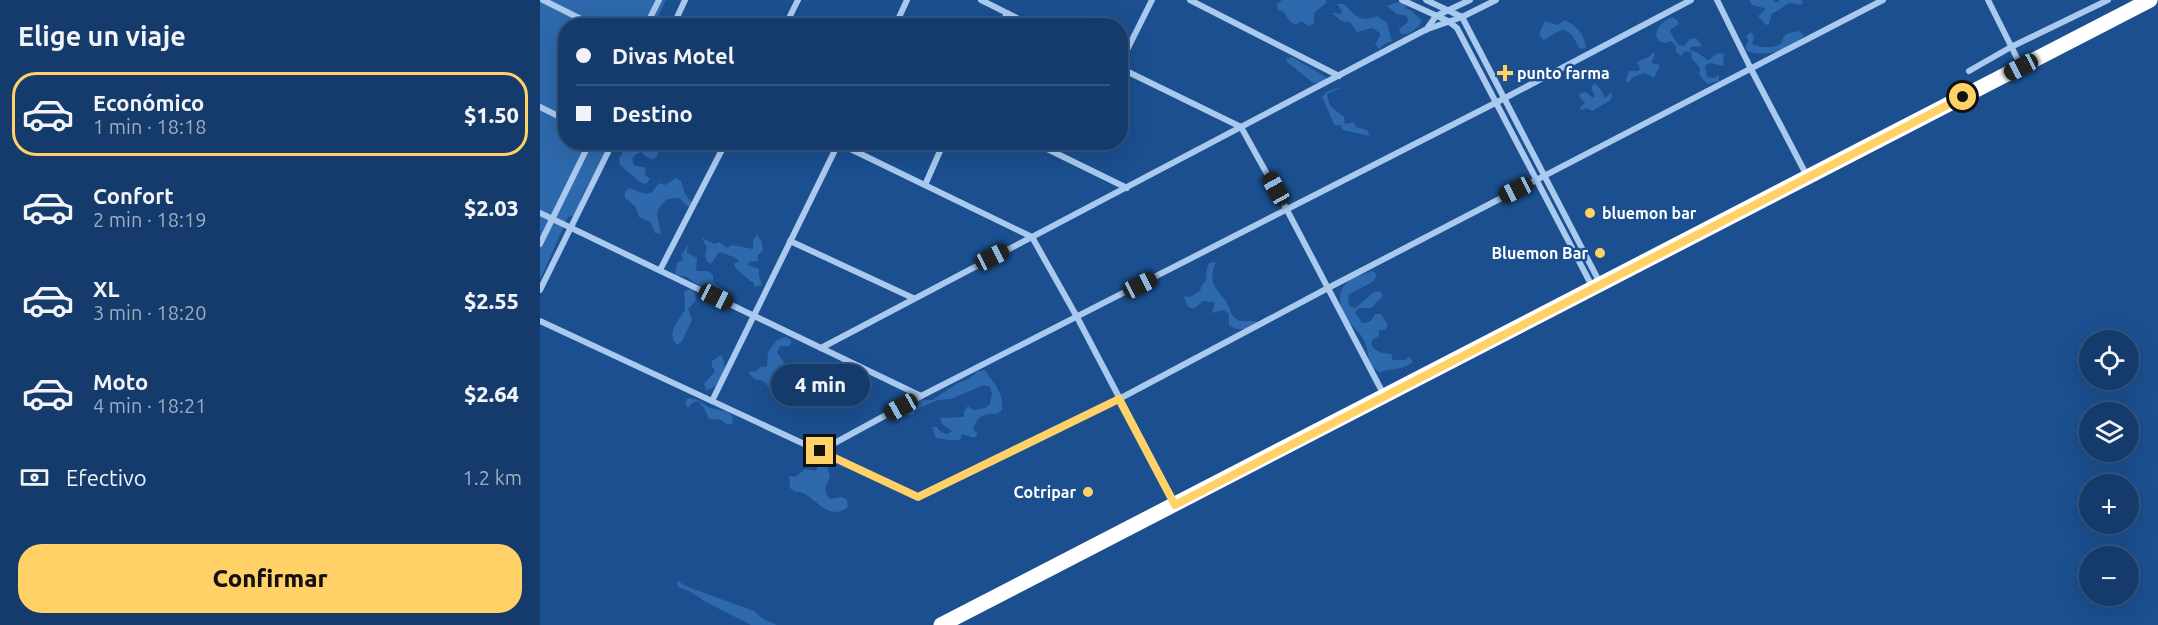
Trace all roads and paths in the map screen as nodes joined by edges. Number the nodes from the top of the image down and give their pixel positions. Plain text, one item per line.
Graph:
1 (543, 0) edge
2 (659, 0) edge
3 (685, 0) edge
4 (798, 0) edge
5 (907, 0) edge
6 (981, 0) edge
7 (1152, 0) edge
8 (1190, 0) edge
9 (1402, 0) edge
10 (1426, 0) edge
11 (1470, 0) edge
12 (1496, 0) edge
13 (1691, 0) edge
14 (1717, 0) edge
15 (1884, 0) edge
16 (1988, 0) edge
17 (2108, 0) edge
18 (2150, 0) edge
19 (1449, 11) junction
20 (1007, 13) junction
21 (1436, 16) junction
22 (1462, 17) junction
23 (579, 18) edge
24 (650, 18) edge
25 (677, 18) edge
26 (789, 18) edge
27 (899, 18) edge
28 (1004, 18) edge
29 (1017, 18) edge
30 (1448, 21) junction
31 (1425, 30) junction
32 (2011, 47) junction
33 (1128, 50) edge
34 (2021, 67) junction
35 (1751, 69) junction
36 (1128, 70) edge
37 (1969, 71) dead end
38 (1339, 75) junction
39 (1505, 98) junction
40 (1496, 101) junction
41 (540, 107) edge
42 (558, 116) edge
43 (1241, 127) junction
44 (586, 150) edge
45 (608, 150) edge
46 (722, 150) edge
47 (835, 150) edge
48 (852, 150) edge
49 (940, 150) edge
50 (1049, 150) edge
51 (1544, 175) junction
52 (1808, 178) junction
53 (1536, 179) junction
54 (925, 185) junction
55 (1127, 188) junction
56 (1287, 210) junction
57 (540, 213) edge
58 (553, 218) junction
59 (571, 227) junction
60 (1032, 237) junction
61 (790, 241) junction
62 (540, 244) edge
63 (660, 270) junction
64 (1597, 287) junction
65 (1328, 288) junction
66 (540, 290) edge
67 (913, 298) junction
68 (753, 315) junction
69 (1077, 317) junction
70 (540, 321) edge
71 (821, 348) junction
72 (921, 396) junction
73 (1384, 396) junction
74 (1119, 399) junction
75 (712, 401) junction
76 (820, 451) junction
77 (1175, 505) junction
78 (941, 625) edge

1 - 23 street
2 - 24 street
3 - 25 street
4 - 26 street
5 - 27 street
6 - 20 street
7 - 33 street
8 - 38 street
9 - 21 street
10 - 19 street
11 - 19 street
12 - 22 street
13 - 39 street
14 - 35 street
15 - 35 street
16 - 32 street
17 - 32 street
18 - 34 highway
19 - 21 street
19 - 22 street
20 - 28 street
20 - 29 street
21 - 30 street
21 - 31 street
22 - 30 street
22 - 39 street
30 - 31 street
30 - 40 street
31 - 38 street
32 - 34 street
32 - 37 street
34 - 52 highway
35 - 51 street
35 - 52 street
36 - 43 street
38 - 43 street
39 - 40 street
39 - 51 street
40 - 53 street
40 - 56 street
41 - 42 street
43 - 55 street
43 - 56 street
44 - 58 street
45 - 59 street
46 - 63 street
47 - 61 street
48 - 54 street
49 - 54 street
50 - 55 street
51 - 53 street
51 - 64 street
52 - 64 highway
53 - 64 street
53 - 65 street
54 - 60 street
55 - 60 street
56 - 65 street
56 - 69 street
57 - 58 street
58 - 59 street
58 - 62 street
59 - 63 street
59 - 66 street
60 - 67 street
60 - 69 street
61 - 67 street
61 - 68 street
63 - 68 street
64 - 73 highway
65 - 73 street
65 - 74 street
67 - 71 street
68 - 71 street
68 - 75 street
69 - 72 street
69 - 74 street
70 - 75 street
71 - 72 street
72 - 76 street
73 - 77 highway
74 - 76 street
74 - 77 street
75 - 76 street
77 - 78 highway

